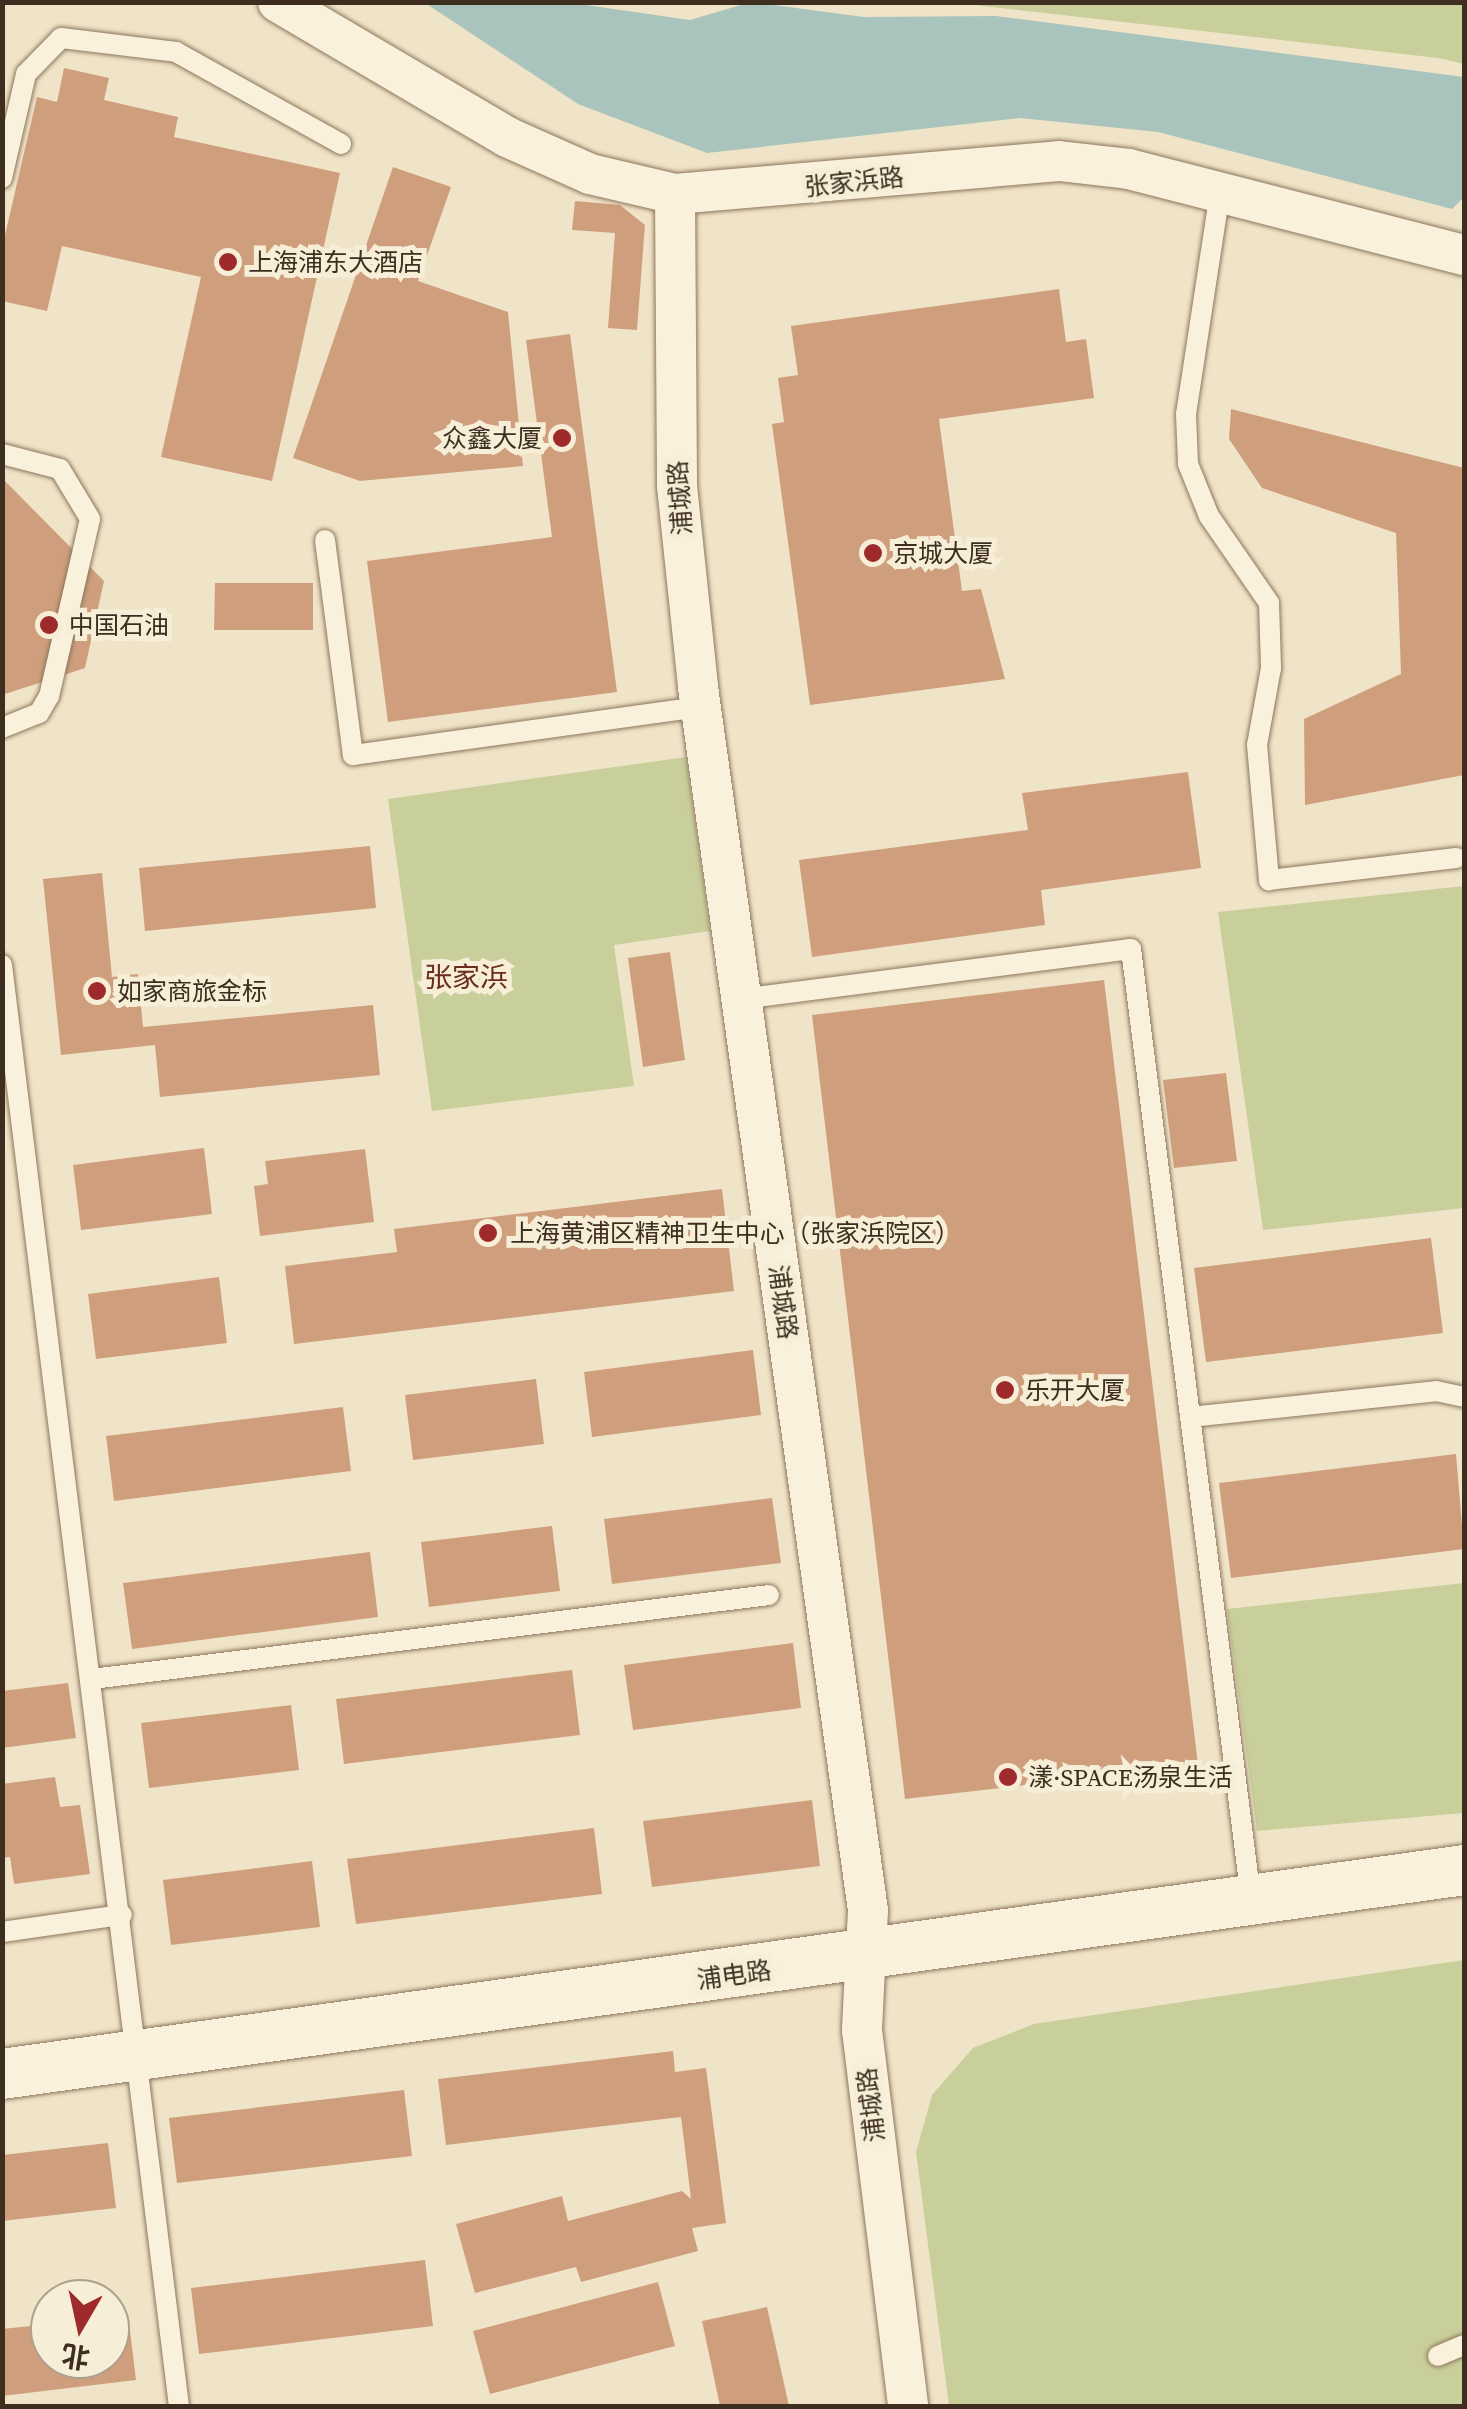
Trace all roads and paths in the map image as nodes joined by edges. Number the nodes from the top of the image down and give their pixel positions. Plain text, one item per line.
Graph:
1 (278, 2) edge
2 (341, 144) dead end
3 (2, 178) edge
4 (1220, 192) junction
5 (674, 194) junction
6 (1464, 255) edge
7 (2, 454) edge
8 (325, 540) dead end
9 (700, 707) junction
10 (2, 728) edge
11 (1456, 858) dead end
12 (2, 965) edge
13 (741, 999) junction
14 (1464, 1398) edge
15 (1190, 1417) junction
16 (770, 1595) dead end
17 (92, 1679) junction
18 (1464, 1870) edge
19 (1252, 1901) junction
20 (122, 1915) junction
21 (2, 1932) edge
22 (869, 1956) junction
23 (136, 2056) junction
24 (2, 2074) edge
25 (1464, 2345) edge
26 (1438, 2356) dead end
27 (179, 2406) edge
28 (908, 2406) edge

1 - 5 street, 张家浜路
2 - 3 lane
4 - 5 street, 张家浜路
4 - 6 street, 张家浜路
4 - 11 lane
5 - 9 street, 浦城路
7 - 10 lane
8 - 9 lane
9 - 13 street, 浦城路
12 - 17 lane
13 - 15 lane
13 - 22 street, 浦城路
14 - 15 lane
15 - 19 lane
16 - 17 lane
17 - 20 lane
18 - 19 street, 浦电路
19 - 22 street, 浦电路
20 - 21 lane
20 - 23 lane
22 - 23 street, 浦电路
22 - 28 street, 浦城路
23 - 24 street, 浦电路
23 - 27 lane
25 - 26 lane

